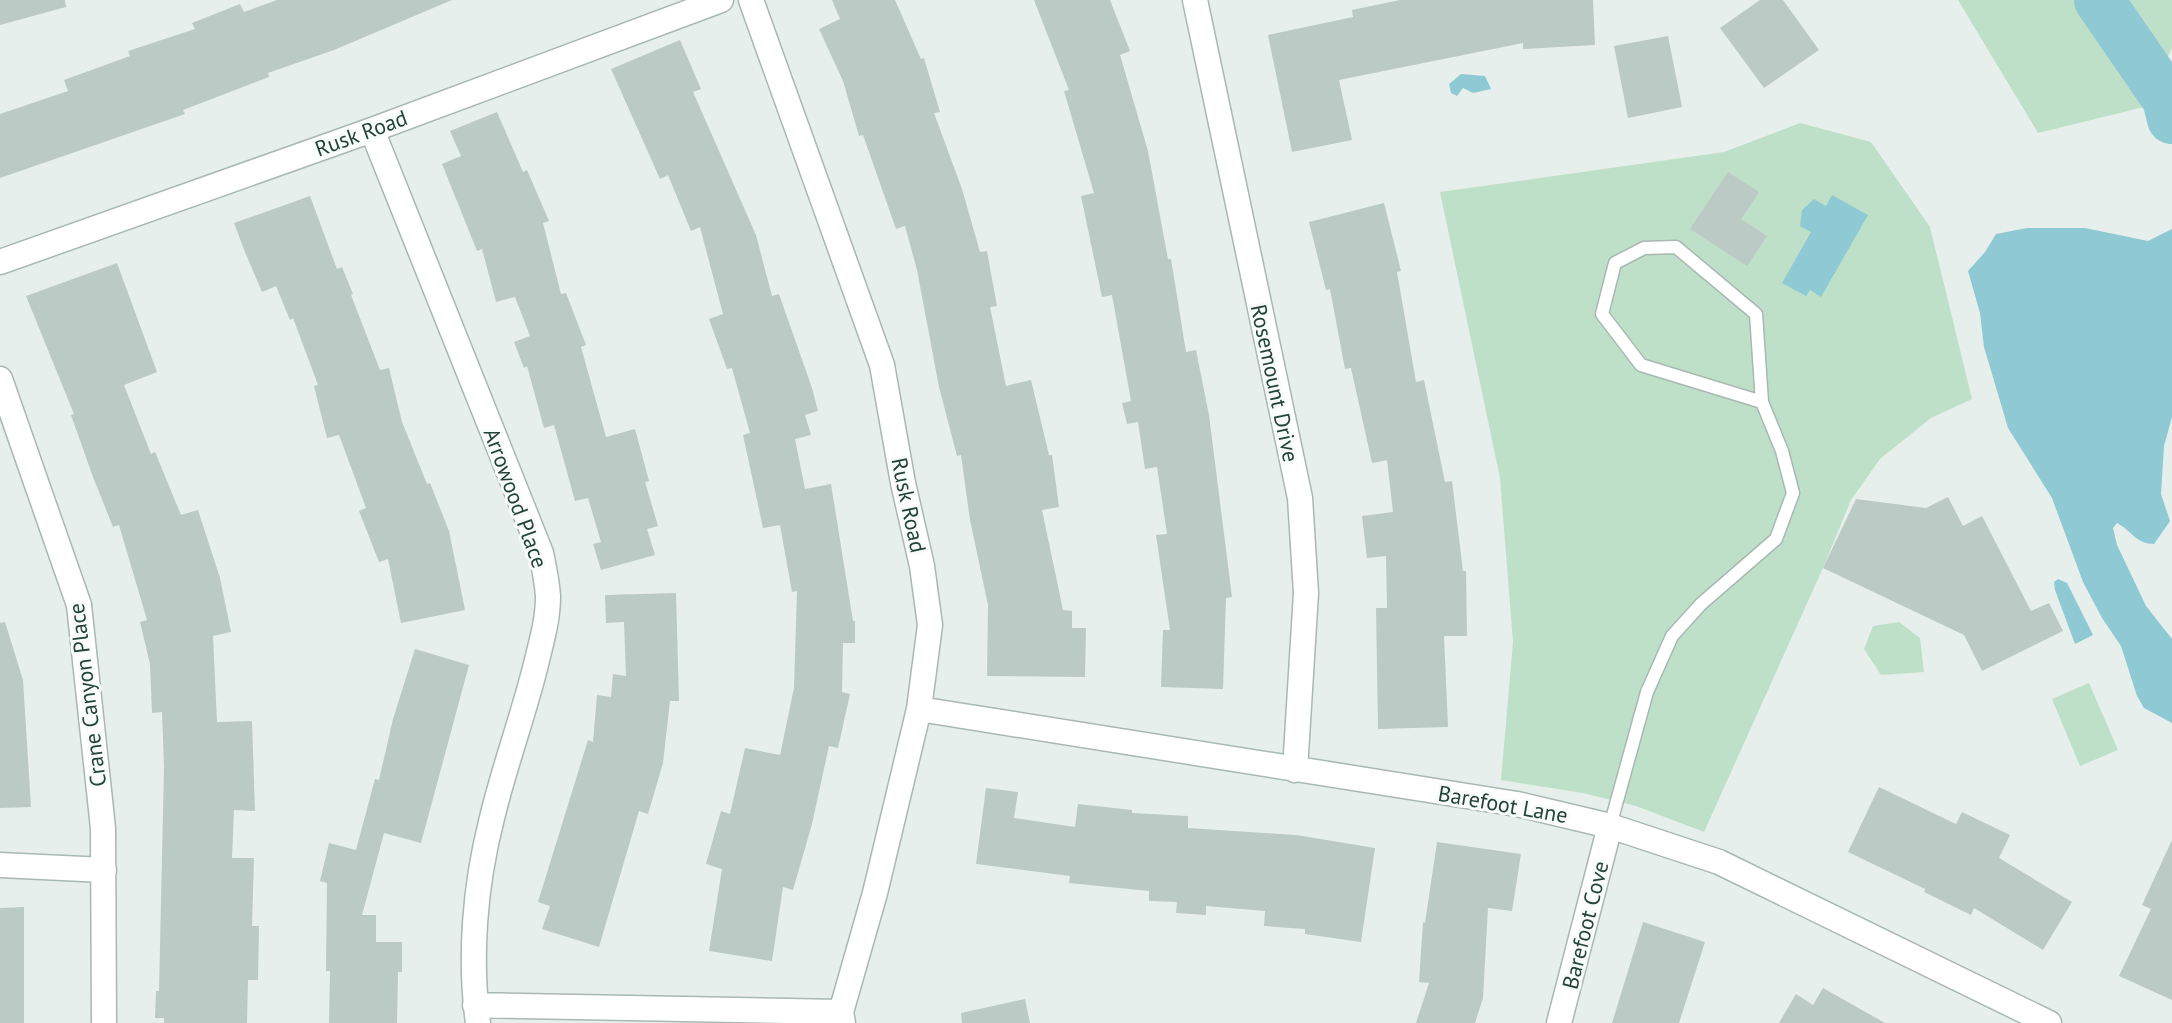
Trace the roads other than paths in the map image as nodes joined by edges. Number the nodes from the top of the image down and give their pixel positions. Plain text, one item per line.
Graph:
1 (721, 0) edge
2 (751, 0) edge
3 (1195, 0) edge
4 (372, 130) junction
5 (0, 262) edge
6 (0, 379) edge
7 (1762, 402) junction
8 (919, 709) junction
9 (1295, 770) junction
10 (1610, 826) junction
11 (0, 865) edge
12 (104, 870) junction
13 (477, 1014) edge
14 (842, 1018) edge
15 (104, 1023) edge
16 (1559, 1023) edge
17 (2049, 1023) edge

1 - 4 street, Rusk Road
2 - 8 street, Rusk Road
3 - 9 street, Rosemount Drive
4 - 5 street, Rusk Road
4 - 13 street, Arrowood Place
6 - 12 street, Crane Canyon Place
7 - 7 lane
7 - 10 lane
8 - 9 street, Barefoot Lane
8 - 14 street, Rusk Road
9 - 10 street, Barefoot Lane
10 - 16 street, Barefoot Cove
10 - 17 street, Barefoot Lane
11 - 12 street
12 - 15 street, Crane Canyon Place
13 - 14 street

